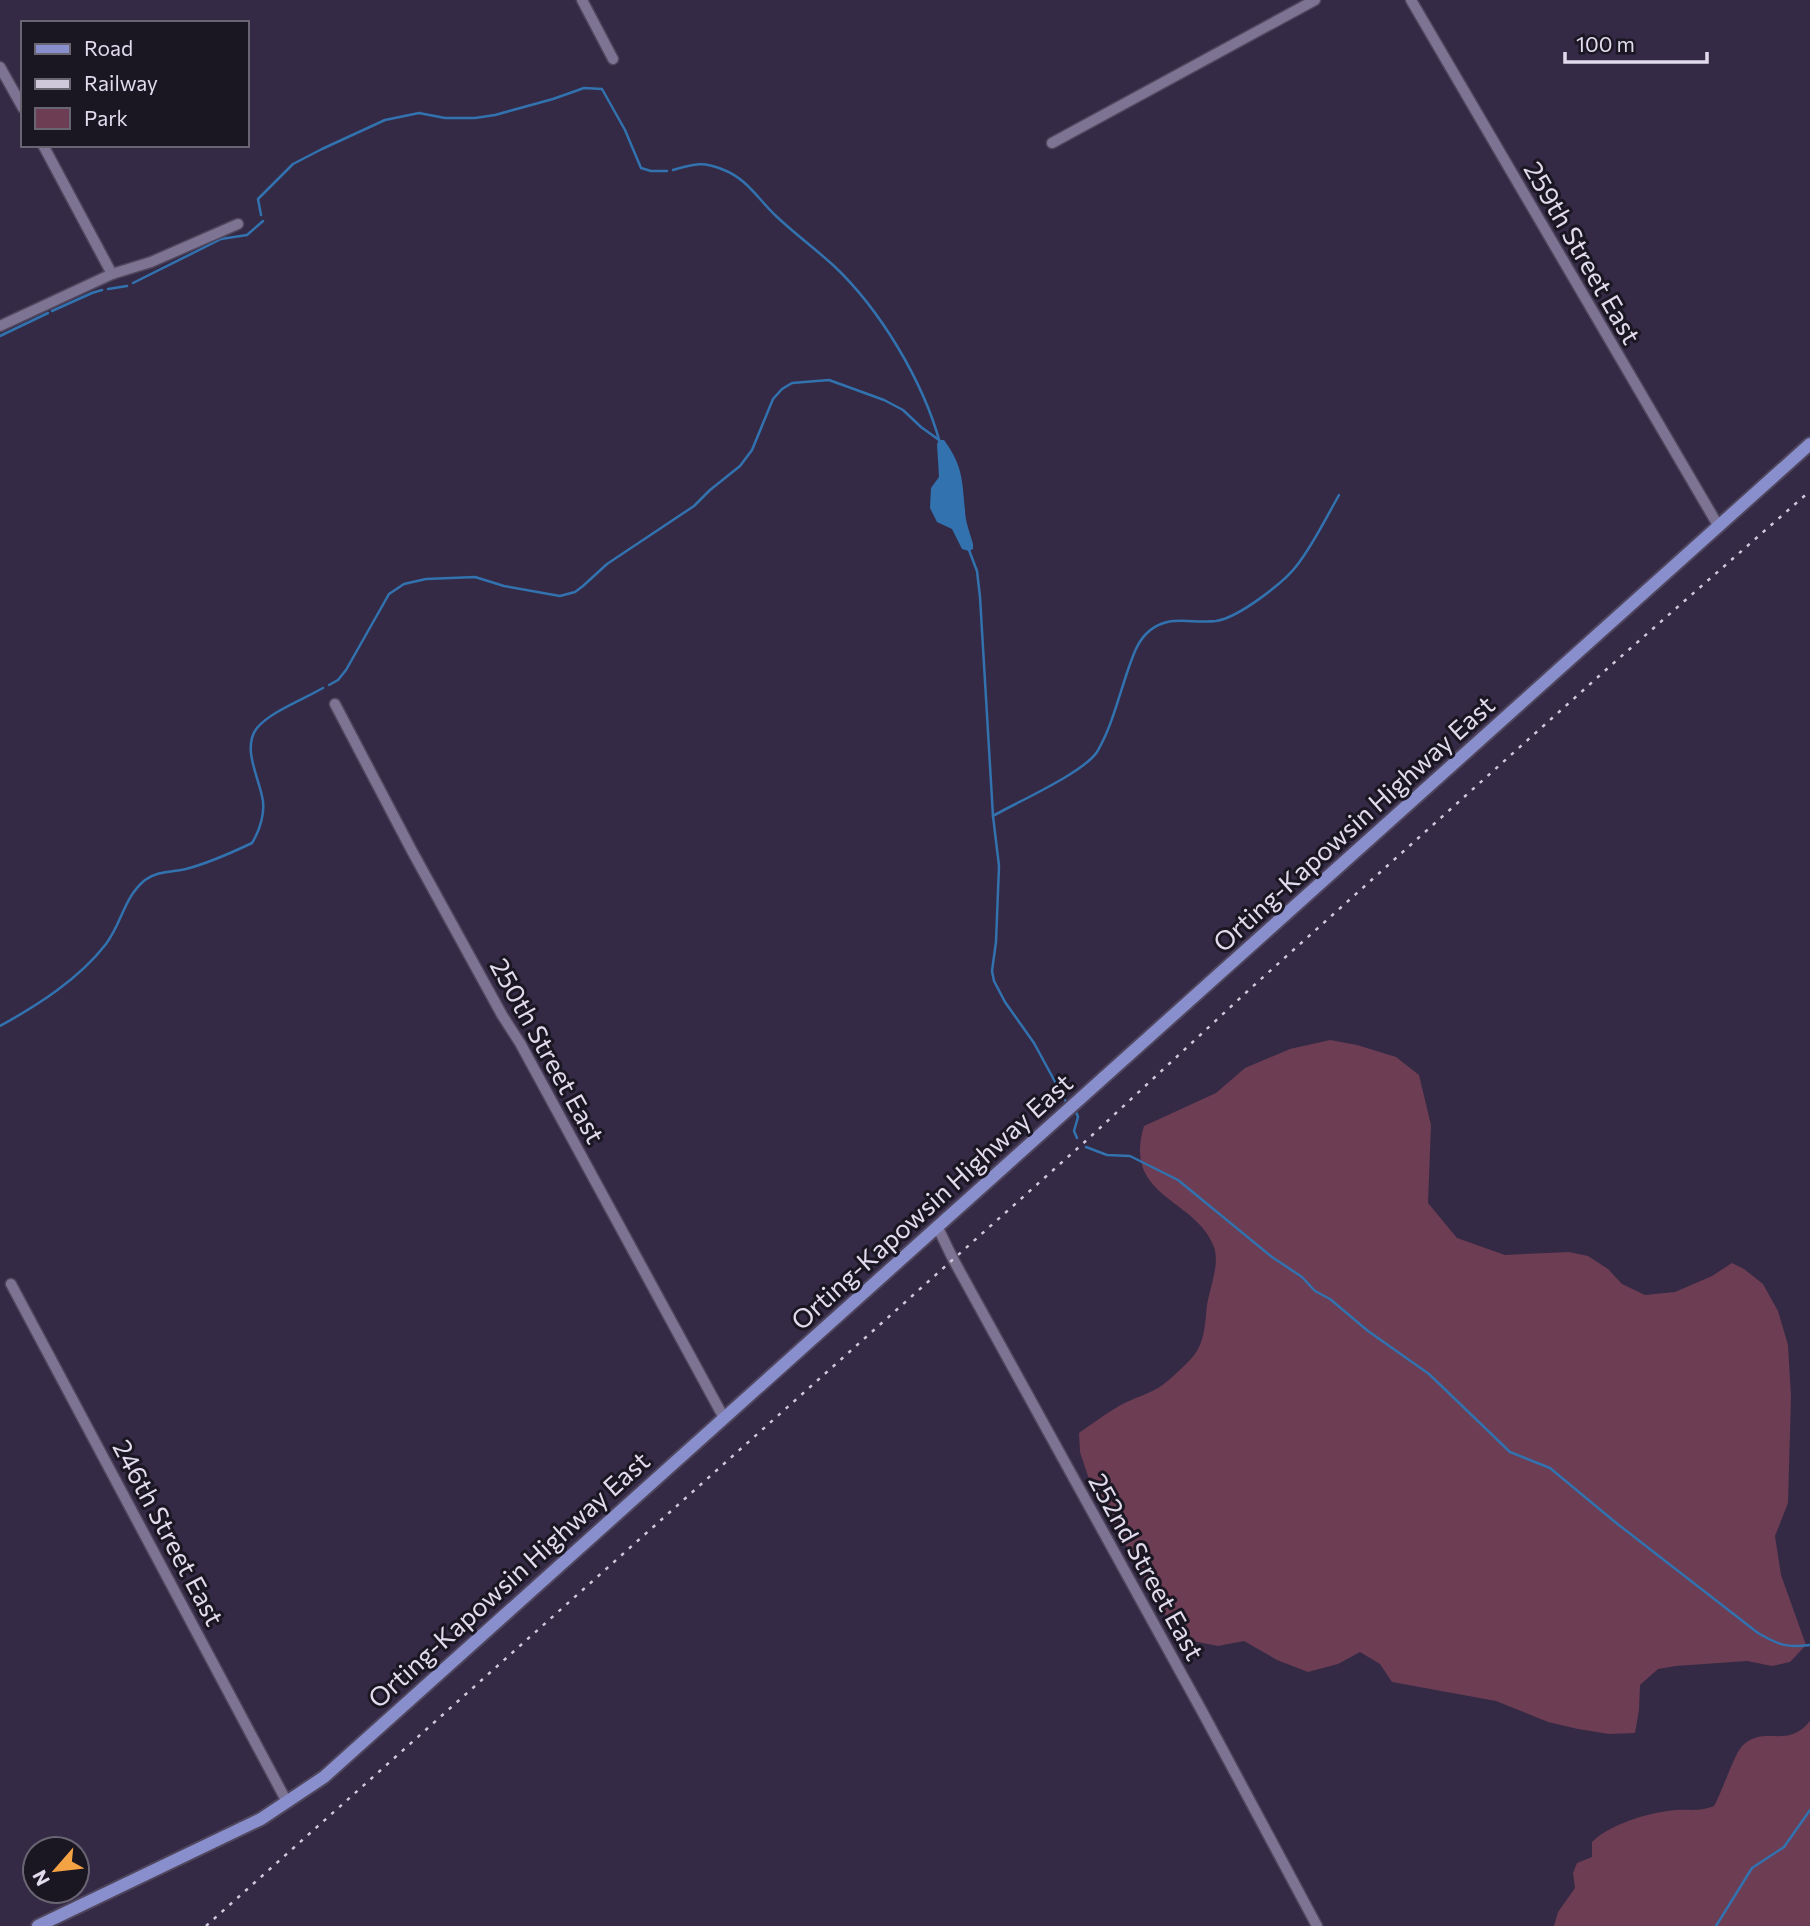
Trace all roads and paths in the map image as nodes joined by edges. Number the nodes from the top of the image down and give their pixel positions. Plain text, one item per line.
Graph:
1 (582, 0) edge
2 (1315, 0) edge
3 (1411, 0) edge
4 (613, 59) dead end
5 (0, 67) edge
6 (21, 104) edge
7 (1052, 143) dead end
8 (44, 147) edge
9 (237, 224) dead end
10 (112, 274) junction
11 (0, 326) edge
12 (1810, 444) edge
13 (1719, 527) junction
14 (335, 704) dead end
15 (938, 1228) junction
16 (11, 1284) dead end
17 (724, 1418) junction
18 (287, 1802) junction
19 (38, 1926) edge
20 (1317, 1926) edge

1 - 4 street
2 - 7 street
3 - 13 street, 259th Street East
5 - 6 street
8 - 10 street
9 - 10 street
10 - 11 street
12 - 13 main road, Orting-Kapowsin Highway East
13 - 15 main road, Orting-Kapowsin Highway East
14 - 17 street, 250th Street East
15 - 17 main road, Orting-Kapowsin Highway East
15 - 20 street, 252nd Street East
16 - 18 street, 246th Street East
17 - 18 main road, Orting-Kapowsin Highway East
18 - 19 main road, Orting-Kapowsin Highway East

